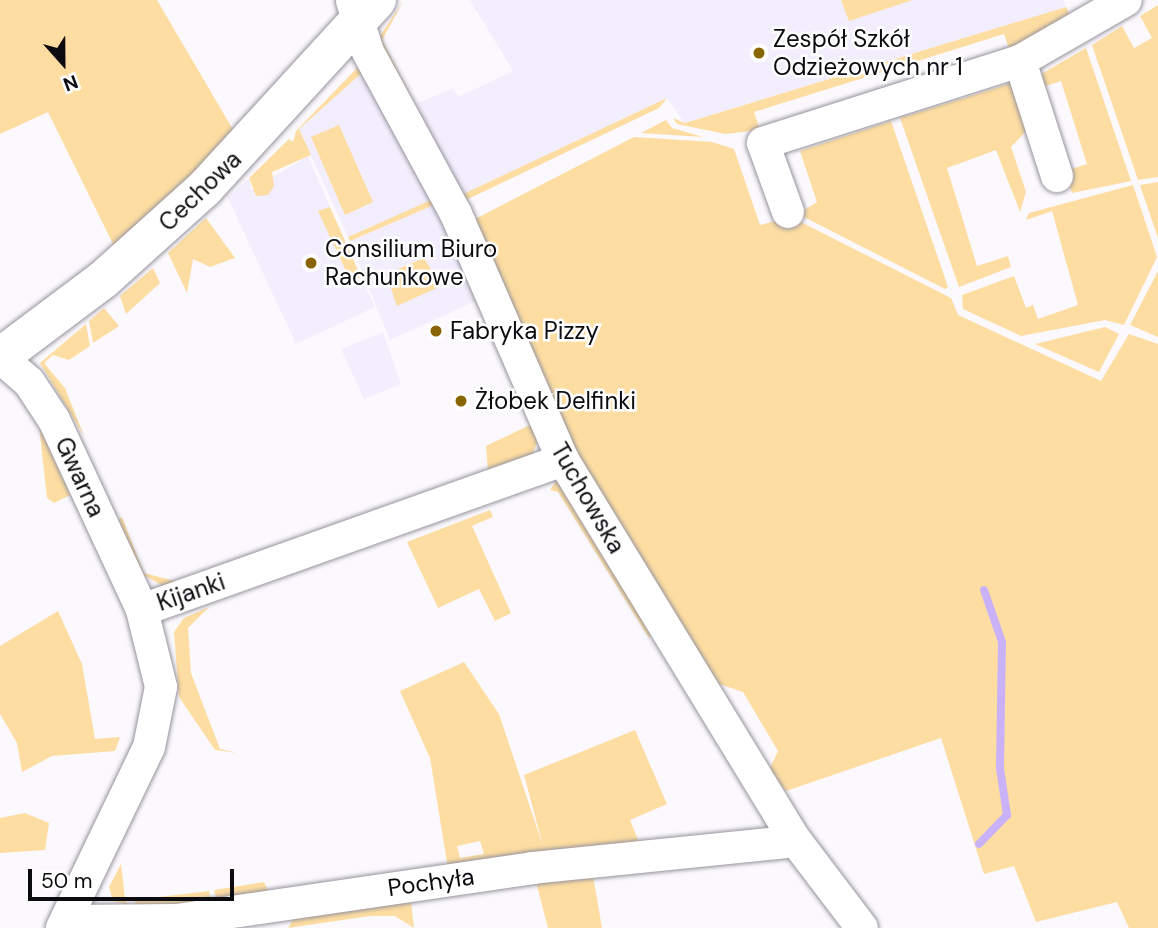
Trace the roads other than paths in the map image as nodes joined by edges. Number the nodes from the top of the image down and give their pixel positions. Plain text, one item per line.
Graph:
1 (1126, 0) edge
2 (363, 8) edge
3 (1020, 61) junction
4 (1057, 176) dead end
5 (788, 212) dead end
6 (0, 357) edge
7 (563, 460) junction
8 (142, 610) junction
9 (796, 841) junction
10 (269, 917) edge
11 (64, 924) edge
12 (862, 928) edge

1 - 3 street
2 - 6 street, Cechowa
2 - 7 street, Tuchowska
3 - 4 street
3 - 5 street
6 - 8 street, Gwarna
7 - 8 street, Kijanki
7 - 9 street, Tuchowska
8 - 11 street, Kijanki
9 - 10 street, Pochyła
9 - 12 street, Tuchowska
10 - 11 street, Pochyła

